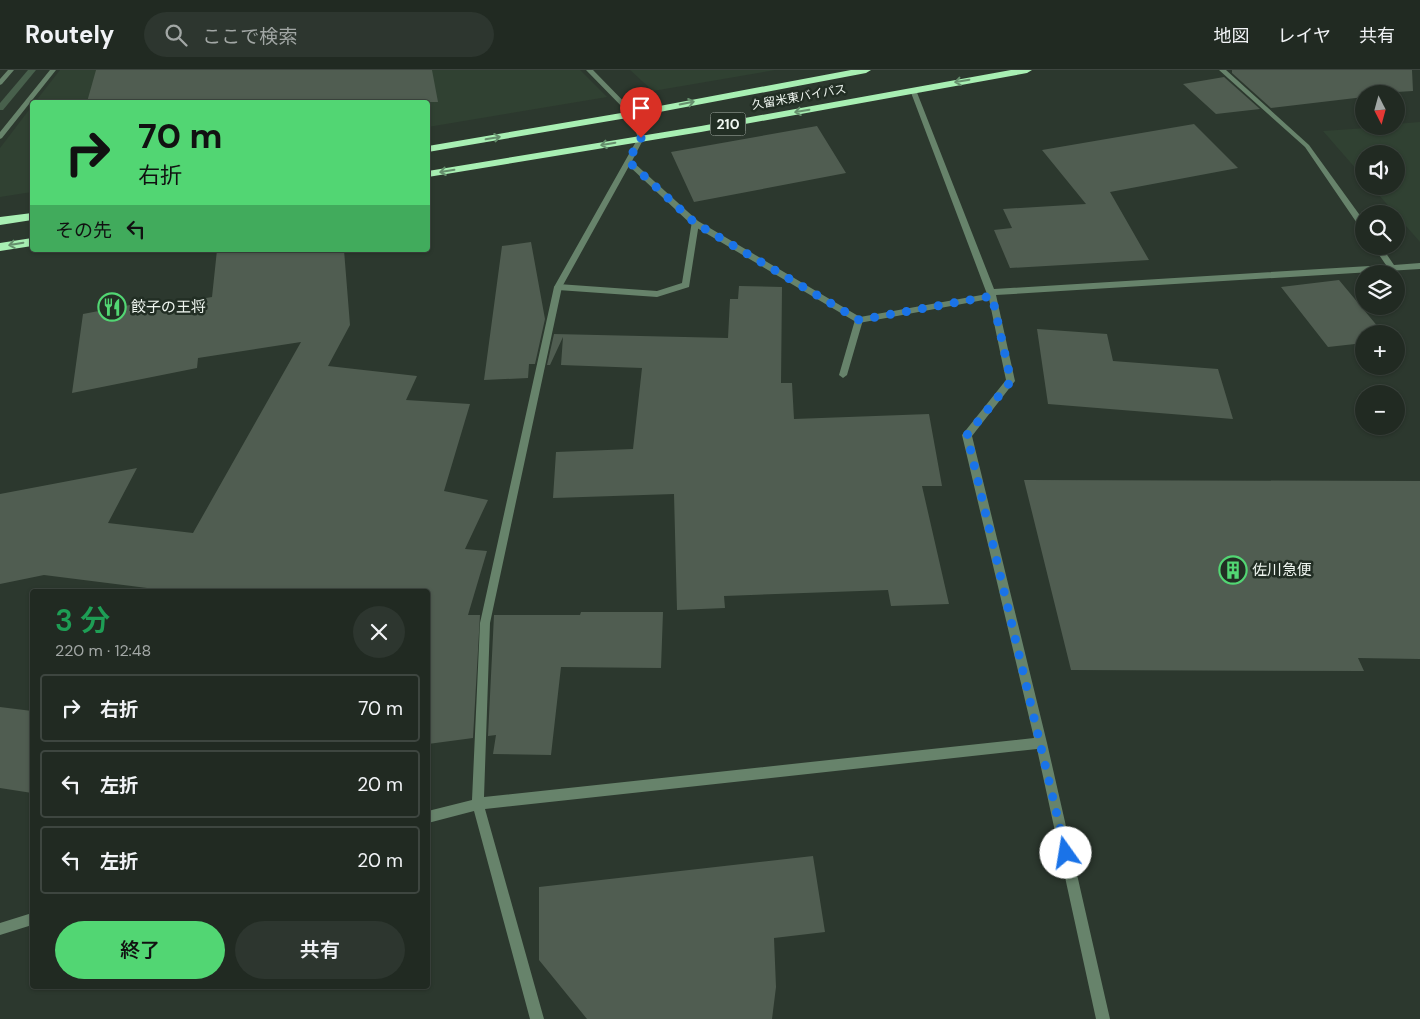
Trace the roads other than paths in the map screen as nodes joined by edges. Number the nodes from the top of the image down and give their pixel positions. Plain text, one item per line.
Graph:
1 (11, 70) edge
2 (53, 70) edge
3 (589, 70) edge
4 (866, 70) edge
5 (1027, 70) edge
6 (1222, 70) edge
7 (0, 84) edge
8 (913, 90) junction
9 (633, 114) junction
10 (0, 137) edge
11 (641, 138) junction
12 (430, 149) edge
13 (628, 161) junction
14 (430, 174) edge
15 (1355, 214) edge
16 (30, 217) edge
17 (0, 221) edge
18 (695, 223) junction
19 (30, 242) edge
20 (0, 247) edge
21 (1420, 266) edge
22 (1405, 267) edge
23 (1355, 270) edge
24 (558, 287) junction
25 (992, 294) junction
26 (859, 320) junction
27 (843, 375) dead end
28 (1041, 743) junction
29 (478, 804) junction
30 (430, 816) edge
31 (30, 920) edge
32 (0, 929) edge
33 (537, 1019) edge
34 (1103, 1019) edge

1 - 7 street
2 - 10 street
3 - 9 street
9 -> 4 highway, 久留米東バイパス / 210
5 -> 8 highway, 久留米東バイパス / 210
6 - 15 street
8 -> 11 highway, 久留米東バイパス / 210
8 - 25 street
9 - 11 street
12 -> 9 highway, 久留米東バイパス / 210
11 - 13 street
11 -> 14 highway, 久留米東バイパス / 210
13 - 18 street
13 - 24 street
16 - 17 highway
18 - 24 street
18 - 26 street
19 -> 20 highway
21 - 22 street
23 - 25 street
24 - 29 street
25 - 26 street
25 - 28 street
26 - 27 street
28 - 29 street
28 - 34 street
29 - 30 street
29 - 33 street
31 - 32 street

